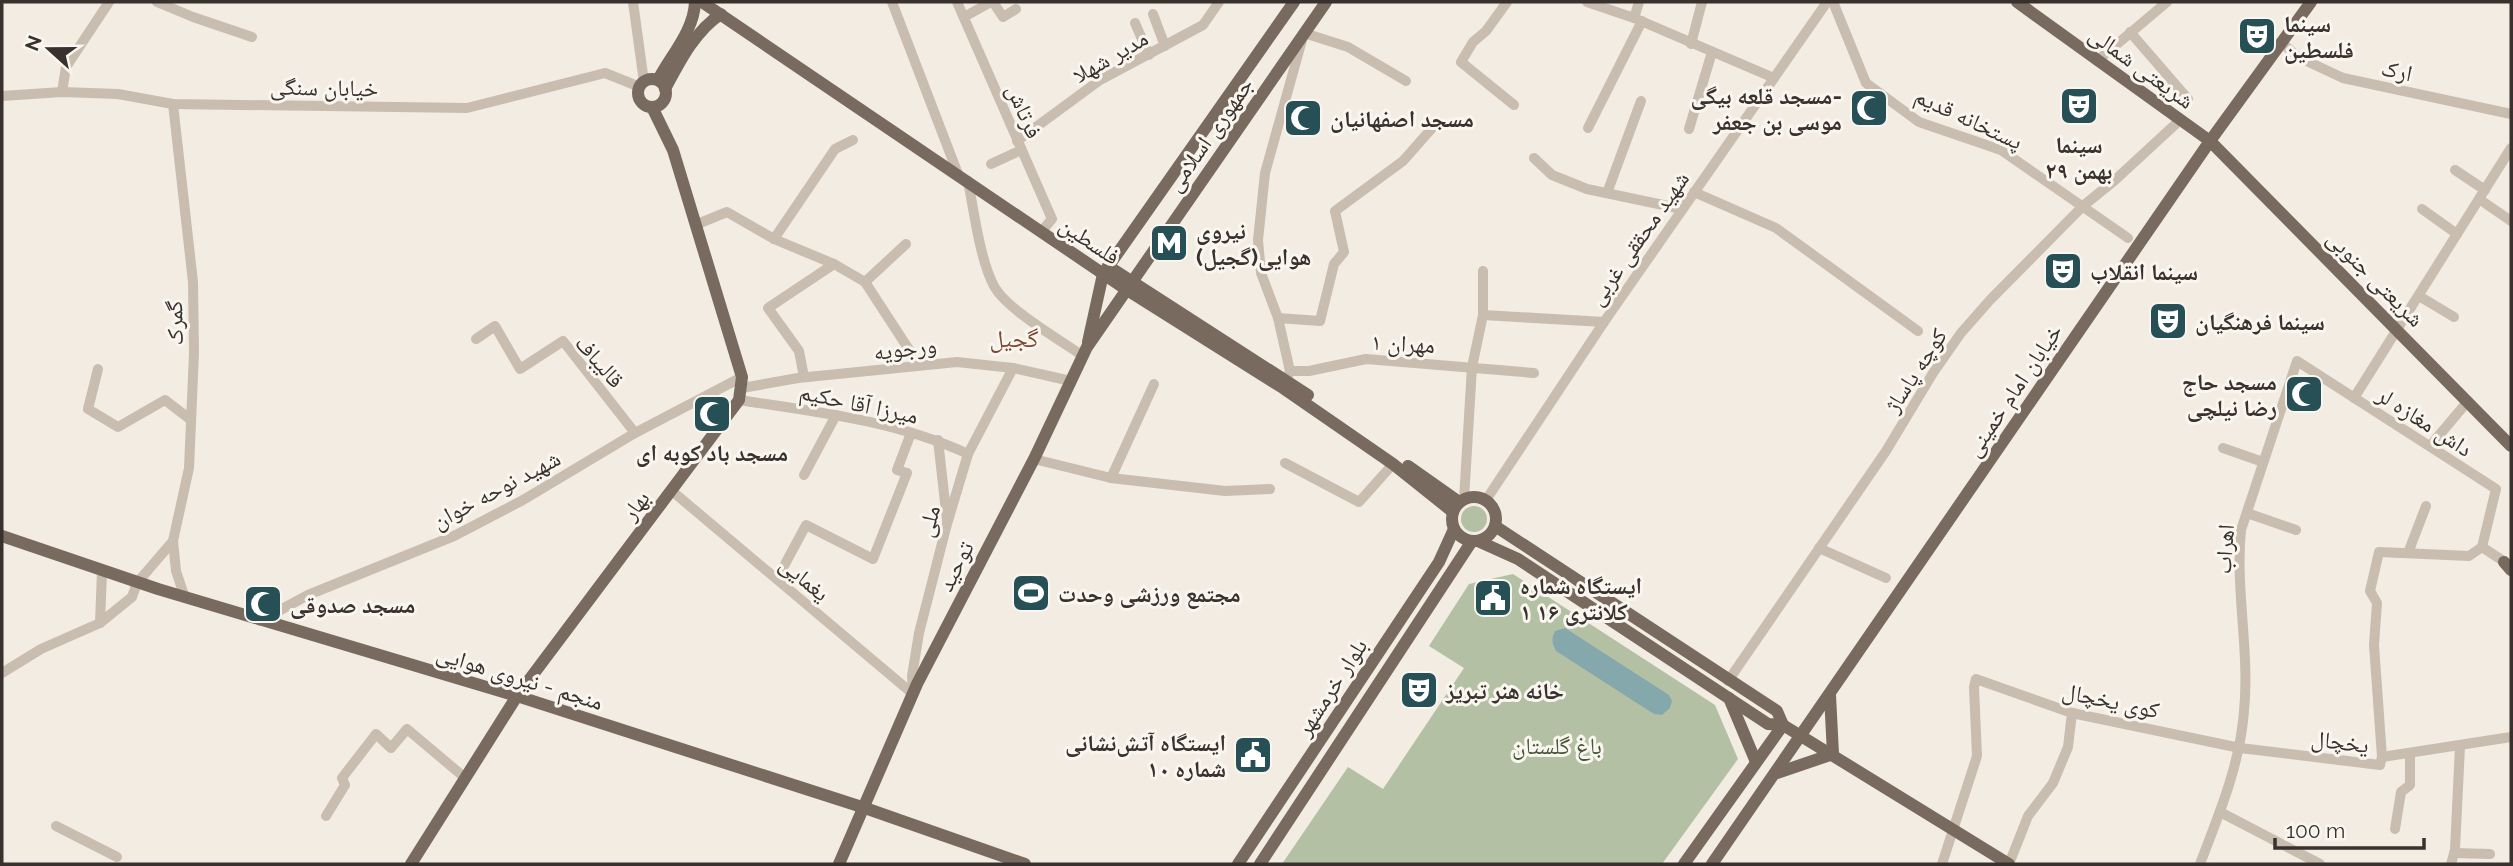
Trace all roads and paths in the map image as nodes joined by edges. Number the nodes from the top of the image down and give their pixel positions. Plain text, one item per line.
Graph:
1 (109, 2) edge
2 (158, 2) edge
3 (633, 2) edge
4 (695, 2) edge
5 (702, 2) edge
6 (892, 2) edge
7 (957, 2) edge
8 (992, 2) edge
9 (1219, 2) edge
10 (1294, 2) edge
11 (1326, 2) edge
12 (1507, 2) edge
13 (1587, 2) edge
14 (1639, 2) edge
15 (1702, 2) edge
16 (1827, 2) edge
17 (1833, 2) edge
18 (2017, 2) edge
19 (2311, 2) edge
20 (2163, 3) edge
21 (1016, 9) dead end
22 (721, 14) junction
23 (1153, 14) dead end
24 (964, 17) junction
25 (1638, 19) junction
26 (1135, 23) dead end
27 (2130, 32) junction
28 (1304, 33) junction
29 (252, 37) dead end
30 (2283, 43) junction
31 (1691, 44) junction
32 (1165, 46) junction
33 (1712, 52) junction
34 (1149, 55) junction
35 (2097, 61) junction
36 (1774, 78) junction
37 (1406, 81) dead end
38 (642, 84) junction
39 (663, 89) junction
40 (62, 92) junction
41 (2, 96) edge
42 (2188, 99) dead end
43 (1641, 102) dead end
44 (173, 104) junction
45 (1514, 106) dead end
46 (652, 107) junction
47 (2511, 114) edge
48 (2180, 120) junction
49 (1433, 127) dead end
50 (1588, 128) dead end
51 (1689, 129) dead end
52 (668, 136) junction
53 (853, 140) dead end
54 (2210, 141) junction
55 (1019, 145) junction
56 (2511, 148) edge
57 (1534, 159) dead end
58 (991, 164) dead end
59 (2455, 170) dead end
60 (963, 178) junction
61 (1693, 192) junction
62 (1607, 193) junction
63 (2482, 194) junction
64 (2083, 206) junction
65 (1682, 209) junction
66 (2422, 209) dead end
67 (2511, 221) edge
68 (695, 225) junction
69 (1041, 232) junction
70 (2457, 234) junction
71 (774, 239) junction
72 (2128, 239) dead end
73 (906, 244) dead end
74 (834, 264) junction
75 (1106, 270) junction
76 (1483, 271) dead end
77 (865, 282) junction
78 (1129, 286) junction
79 (2419, 296) junction
80 (1483, 315) junction
81 (2454, 317) dead end
82 (1278, 318) junction
83 (1604, 321) junction
84 (2398, 329) junction
85 (1918, 331) dead end
86 (476, 339) dead end
87 (1085, 352) junction
88 (2297, 361) joint
89 (919, 365) junction
90 (1472, 367) junction
91 (1013, 368) junction
92 (98, 369) dead end
93 (1534, 373) dead end
94 (804, 377) junction
95 (1287, 380) junction
96 (1071, 381) junction
97 (1154, 384) dead end
98 (741, 388) junction
99 (2354, 398) junction
100 (2468, 401) junction
101 (836, 415) junction
102 (191, 420) junction
103 (635, 433) junction
104 (911, 433) junction
105 (938, 440) junction
106 (2430, 446) junction
107 (2511, 446) edge
108 (2223, 448) dead end
109 (968, 454) junction
110 (1034, 459) junction
111 (2263, 461) junction
112 (1285, 463) dead end
113 (1394, 464) junction
114 (804, 475) dead end
115 (1111, 478) junction
116 (1270, 489) dead end
117 (672, 491) junction
118 (1486, 500) junction
119 (1459, 504) junction
120 (2426, 506) dead end
121 (2247, 513) junction
122 (947, 524) junction
123 (1495, 526) junction
124 (1454, 529) junction
125 (2296, 530) dead end
126 (2, 536) edge
127 (173, 541) junction
128 (1475, 541) junction
129 (2482, 547) junction
130 (1819, 548) junction
131 (2408, 553) junction
132 (2509, 566) edge
133 (102, 571) junction
134 (1886, 578) dead end
135 (777, 579) junction
136 (137, 583) junction
137 (186, 598) junction
138 (260, 621) junction
139 (100, 623) junction
140 (2, 673) edge
141 (1365, 675) junction
142 (1728, 681) junction
143 (1378, 684) junction
144 (913, 694) junction
145 (1830, 695) junction
146 (517, 696) junction
147 (1729, 697) junction
148 (2072, 713) junction
149 (1783, 725) junction
150 (1802, 737) junction
151 (2511, 737) edge
152 (2460, 746) junction
153 (2240, 748) junction
154 (2410, 753) junction
155 (1833, 754) junction
156 (2382, 757) junction
157 (1756, 762) junction
158 (1776, 773) junction
159 (464, 778) junction
160 (865, 808) junction
161 (2220, 811) junction
162 (326, 816) dead end
163 (56, 826) dead end
164 (2395, 829) dead end
165 (1955, 831) junction
166 (2454, 853) junction
167 (2490, 854) dead end
168 (117, 857) dead end
169 (411, 864) edge
170 (839, 864) edge
171 (1025, 864) edge
172 (1238, 864) edge
173 (1260, 864) edge
174 (1684, 864) edge
175 (1713, 864) edge
176 (1942, 864) edge
177 (2009, 864) edge
178 (2200, 864) edge
179 (2320, 864) edge
180 (2451, 864) edge

1 - 40 street
2 - 29 street
3 - 38 street
4 - 39 main road
5 - 22 main road, فلسطین
6 - 60 street
7 - 24 street, فرتاش
8 - 21 street
8 - 24 street
9 - 32 street, مدیر شهلا
10 - 75 main road, جمهوری اسلامی
11 - 28 main road, جمهوری اسلامی
12 - 45 street
13 - 25 street
14 - 25 street
15 - 31 street
16 - 36 street, شهید محققی غربی
17 - 64 street, پستخانه قدیم
18 - 35 main road, شریعتی شمالی
19 - 30 main road, خیابان امام خمینی
20 - 27 street
22 - 39 main road
22 - 60 main road, فلسطین
23 - 32 street
24 - 55 street, فرتاش
25 - 31 street
25 - 50 street
26 - 34 street
27 - 35 street
27 - 42 street
28 - 37 street
28 - 78 main road, جمهوری اسلامی
28 - 82 street
30 - 47 street, ارک
30 - 54 main road, خیابان امام خمینی
31 - 33 street
32 - 34 street, مدیر شهلا
33 - 36 street
33 - 51 street
34 - 55 street, مدیر شهلا
35 - 48 main road, شریعتی شمالی
36 - 61 street, شهید محققی غربی
38 - 39 main road
38 - 44 street, خیابان سنگی
38 - 46 main road
39 - 46 main road
39 - 52 main road
40 - 41 street, خیابان سنگی
40 - 44 street, خیابان سنگی
43 - 62 street
44 - 102 street, گمرک
46 - 52 main road
48 - 54 main road, شریعتی شمالی
48 - 64 street, کوچه پاساژ
49 - 82 street
52 - 68 main road
53 - 71 street
54 - 84 main road, شریعتی جنوبی
54 - 145 main road, خیابان امام خمینی
55 - 58 street, مدیر شهلا
55 - 69 street, فرتاش
56 - 63 street
57 - 62 street
59 - 63 street
60 - 69 main road, فلسطین
60 - 87 street
61 - 65 street, شهید محققی غربی
61 - 85 street
62 - 65 street
63 - 67 street
63 - 70 street
64 - 72 street, پستخانه قدیم
64 - 130 street, کوچه پاساژ
65 - 83 street, شهید محققی غربی
66 - 70 street
68 - 71 street
68 - 98 main road
69 - 75 main road, فلسطین
70 - 79 street
71 - 74 street
73 - 77 street
74 - 77 street
74 - 94 street
75 - 78 main road, فلسطین
75 - 87 main road
76 - 80 street
77 - 89 street
78 - 87 main road, جمهوری اسلامی
78 - 95 main road, فلسطین
79 - 81 street
79 - 84 street
80 - 83 street
80 - 90 street
82 - 95 street
83 - 118 street, شهید محققی غربی
84 - 99 street
84 - 100 main road, شریعتی جنوبی
86 - 103 street, قالیباف
87 - 96 main road, توحید
88 - 99 street, داش مغازه لر
88 - 111 street, اهراب
89 - 91 street, ورجویه
89 - 94 street, ورجویه
90 - 93 street, مهران ۱
90 - 95 street, مهران ۱
90 - 119 street
91 - 96 street, ورجویه
91 - 109 street, ملی
92 - 102 street
94 - 98 street, ورجویه
95 - 113 main road, فلسطین
95 - 119 main road, فلسطین
96 - 110 main road, توحید
97 - 115 street
98 - 101 street, میرزا آقا حکیم
98 - 103 street, شهید نوحه خوان
98 - 117 main road, بهار
99 - 106 street, داش مغازه لر
100 - 106 street
100 - 107 main road, شریعتی جنوبی
101 - 104 street, میرزا آقا حکیم
101 - 114 street
102 - 127 street, گمرک
103 - 138 street, شهید نوحه خوان
104 - 105 street, میرزا آقا حکیم
104 - 135 street
105 - 109 street, میرزا آقا حکیم
105 - 122 street
106 - 129 street, داش مغازه لر
108 - 111 street
109 - 122 street, ملی
110 - 115 street
110 - 144 main road, توحید
111 - 121 street, اهراب
112 - 113 street
113 - 119 main road, فلسطین
115 - 116 street
117 - 135 street, یغمایی
117 - 146 main road, بهار
118 - 119 main road
118 - 123 main road
119 - 124 main road
120 - 131 street
121 - 125 street
121 - 153 street, اهراب
122 - 144 street, ملی
123 - 128 main road
123 - 142 main road
124 - 128 main road
124 - 141 main road, بلوار خرمشهر
126 - 133 main road, منجم - نیروی هوایی
127 - 136 street, گمرک
127 - 137 street, گمرک
128 - 143 main road, بلوار خرمشهر
128 - 147 main road
129 - 131 street
129 - 132 street
130 - 134 street
130 - 142 street, کوچه پاساژ
131 - 156 street
133 - 136 main road, منجم - نیروی هوایی
133 - 139 street
135 - 144 street, یغمایی
136 - 137 main road, منجم - نیروی هوایی
136 - 139 street, گمرک
137 - 138 main road, منجم - نیروی هوایی
138 - 146 main road, منجم - نیروی هوایی
139 - 140 street, گمرک
141 - 143 main road
141 - 172 main road, بلوار خرمشهر
142 - 149 main road
143 - 173 main road, بلوار خرمشهر
144 - 160 main road, توحید
145 - 150 main road, خیابان امام خمینی
145 - 155 main road
146 - 159 main road, بهار
146 - 160 main road, منجم - نیروی هوایی
147 - 149 main road
147 - 157 main road
148 - 153 street, کوی یخچال
148 - 165 street, کوی یخچال
148 - 177 street
149 - 150 main road
149 - 157 main road
150 - 155 main road
150 - 158 main road, خیابان امام خمینی
151 - 152 street, یخچال
152 - 154 street, یخچال
152 - 166 street
153 - 156 street, یخچال
153 - 161 street, اهراب
154 - 156 street, یخچال
154 - 164 street
155 - 158 main road
155 - 165 main road
157 - 174 main road
158 - 175 main road, خیابان امام خمینی
159 - 162 street
159 - 169 main road, بهار
160 - 170 main road, توحید
160 - 171 main road, منجم - نیروی هوایی
161 - 178 street, اهراب
161 - 179 street
163 - 168 street
165 - 176 street
165 - 177 main road
166 - 167 street
166 - 180 street

